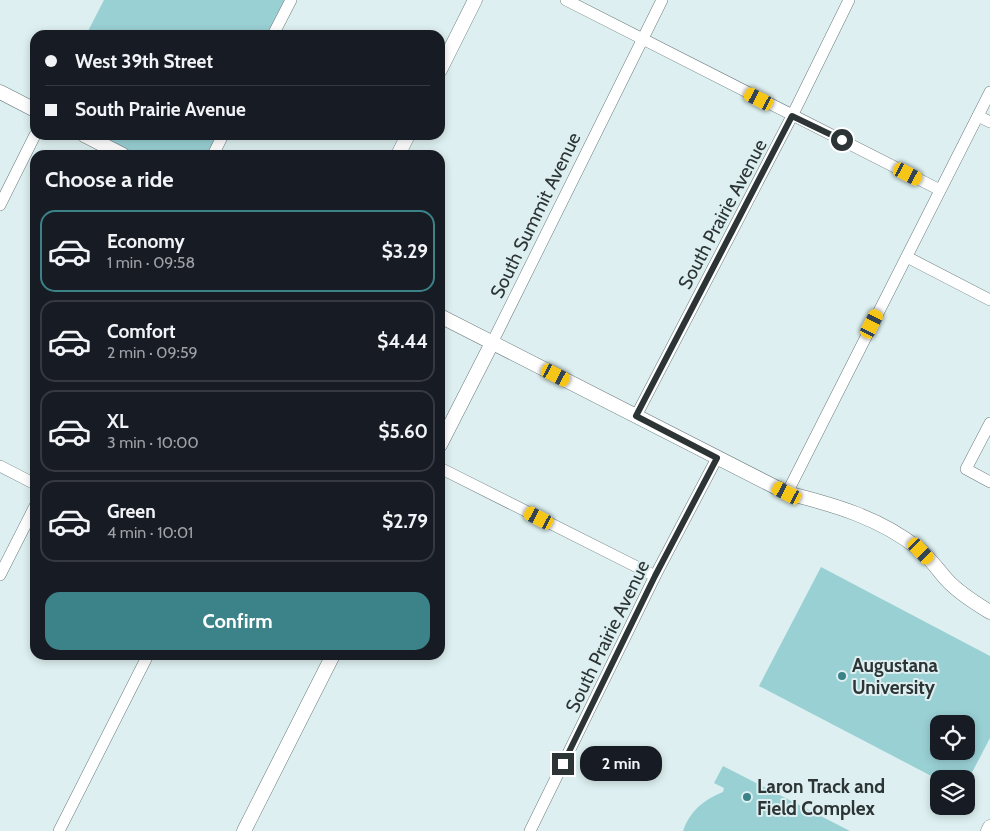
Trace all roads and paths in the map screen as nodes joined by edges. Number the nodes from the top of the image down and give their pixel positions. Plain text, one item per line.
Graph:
1 (291, 0) edge
2 (475, 0) edge
3 (566, 0) edge
4 (662, 0) edge
5 (849, 0) edge
6 (276, 30) edge
7 (643, 39) junction
8 (445, 60) edge
9 (0, 92) edge
10 (990, 92) edge
11 (30, 107) edge
12 (792, 116) junction
13 (978, 116) junction
14 (990, 122) edge
15 (32, 140) edge
16 (94, 140) edge
17 (113, 150) edge
18 (940, 190) junction
19 (0, 205) edge
20 (907, 257) junction
21 (990, 300) edge
22 (445, 319) edge
23 (492, 343) junction
24 (636, 416) junction
25 (990, 423) edge
26 (445, 435) edge
27 (717, 458) junction
28 (0, 466) edge
29 (445, 471) edge
30 (30, 481) edge
31 (990, 482) edge
32 (787, 493) junction
33 (30, 516) edge
34 (0, 575) edge
35 (655, 576) junction
36 (990, 612) edge
37 (145, 660) edge
38 (330, 660) edge
39 (990, 827) edge
40 (59, 831) edge
41 (244, 831) edge
42 (530, 831) edge
43 (988, 831) edge

1 - 6 street
2 - 8 street
3 - 7 street
4 - 7 street, South Summit Avenue
5 - 12 street, South Prairie Avenue
7 - 12 street
7 - 23 street, South Summit Avenue
9 - 11 street
10 - 13 street
12 - 18 street
12 - 24 street, South Prairie Avenue
13 - 14 street
13 - 18 street
15 - 19 street
16 - 17 street
18 - 20 street
20 - 21 street
20 - 32 street
22 - 23 street
23 - 24 street
23 - 26 street, South Summit Avenue
24 - 27 street
25 - 31 street
27 - 32 street
27 - 35 street, South Prairie Avenue
28 - 30 street
29 - 35 street
32 - 36 street
33 - 34 street
35 - 42 street, South Prairie Avenue
37 - 40 street
38 - 41 street
39 - 43 street

